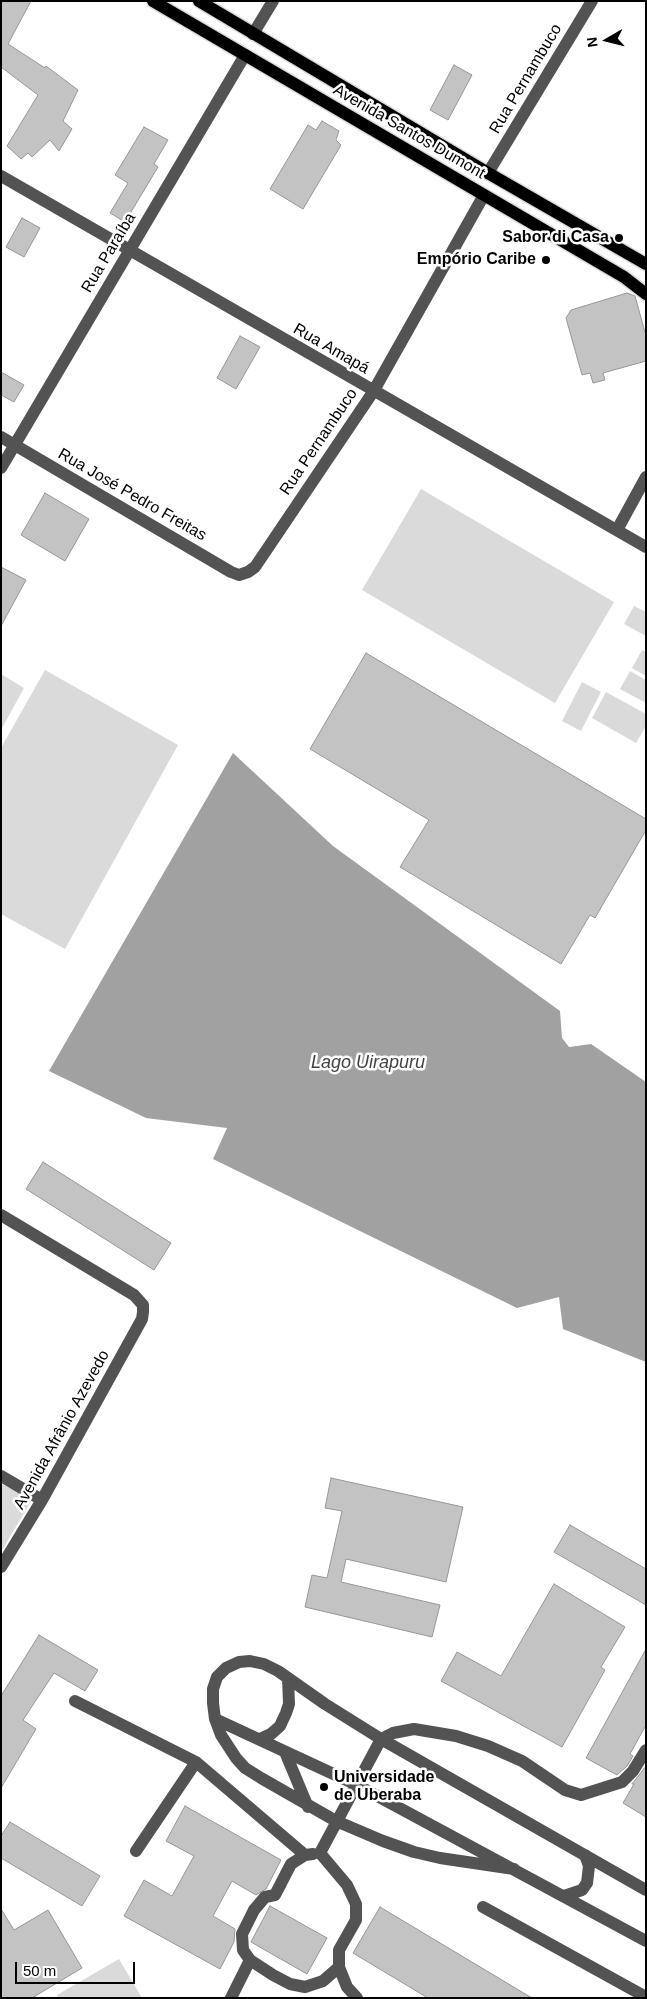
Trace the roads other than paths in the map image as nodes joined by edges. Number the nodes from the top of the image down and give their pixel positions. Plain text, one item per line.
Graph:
1 (153, 1) edge
2 (199, 1) edge
3 (273, 1) edge
4 (592, 1) edge
5 (254, 34) junction
6 (245, 55) junction
7 (488, 173) junction
8 (1, 176) edge
9 (484, 195) junction
10 (130, 251) junction
11 (646, 264) edge
12 (646, 294) edge
13 (373, 392) junction
14 (1, 437) edge
15 (14, 445) junction
16 (1, 468) edge
17 (646, 476) edge
18 (617, 530) junction
19 (646, 547) edge
20 (248, 572) joint
21 (1, 1215) edge
22 (1, 1476) edge
23 (42, 1500) junction
24 (1, 1567) edge
25 (288, 1678) junction
26 (75, 1701) dead end
27 (215, 1719) junction
28 (260, 1739) junction
29 (381, 1739) junction
30 (646, 1750) edge
31 (285, 1752) junction
32 (196, 1762) junction
33 (355, 1784) junction
34 (308, 1807) junction
35 (336, 1821) junction
36 (136, 1851) dead end
37 (320, 1853) junction
38 (305, 1855) junction
39 (585, 1855) junction
40 (514, 1869) junction
41 (646, 1890) edge
42 (564, 1896) junction
43 (483, 1907) dead end
44 (646, 1941) edge
45 (250, 1960) junction
46 (339, 1967) junction
47 (646, 1997) edge
48 (230, 1998) edge
49 (357, 1998) edge

1 - 6 main road, Avenida Santos Dumont
2 - 5 main road, Avenida Santos Dumont
3 - 5 street
4 - 7 street, Rua Pernambuco
5 - 7 main road, Avenida Santos Dumont
6 - 9 main road, Avenida Santos Dumont
6 - 10 street, Rua Paraíba
7 - 11 main road, Avenida Santos Dumont
8 - 10 street, Rua Amapá
9 - 12 main road, Avenida Santos Dumont
9 - 13 street, Rua Pernambuco
10 - 13 street, Rua Amapá
10 - 15 street, Rua Paraíba
13 - 18 street, Rua Amapá
13 - 20 street, Rua Pernambuco
14 - 15 street, Rua José Pedro Freitas
15 - 16 street, Rua Paraíba
15 - 20 street, Rua José Pedro Freitas
17 - 18 street
18 - 19 street, Rua Amapá
21 - 23 street, Avenida Afrânio Azevedo
22 - 23 street
23 - 24 street, Avenida Afrânio Azevedo
25 - 27 street
25 - 28 street
25 - 29 street
26 - 32 street
27 - 28 street
27 - 34 street
28 - 31 street
29 - 30 street
29 - 33 street
29 - 39 street
31 - 33 street
31 - 34 street
32 - 36 street
32 - 38 street
33 - 35 street
33 - 40 street
34 - 35 street
35 - 37 street
35 - 40 street
37 - 38 street
37 - 46 street
38 - 45 street
39 - 41 street
39 - 42 street
40 - 42 street
42 - 44 street
43 - 47 street
45 - 46 street
45 - 48 street
46 - 49 street

